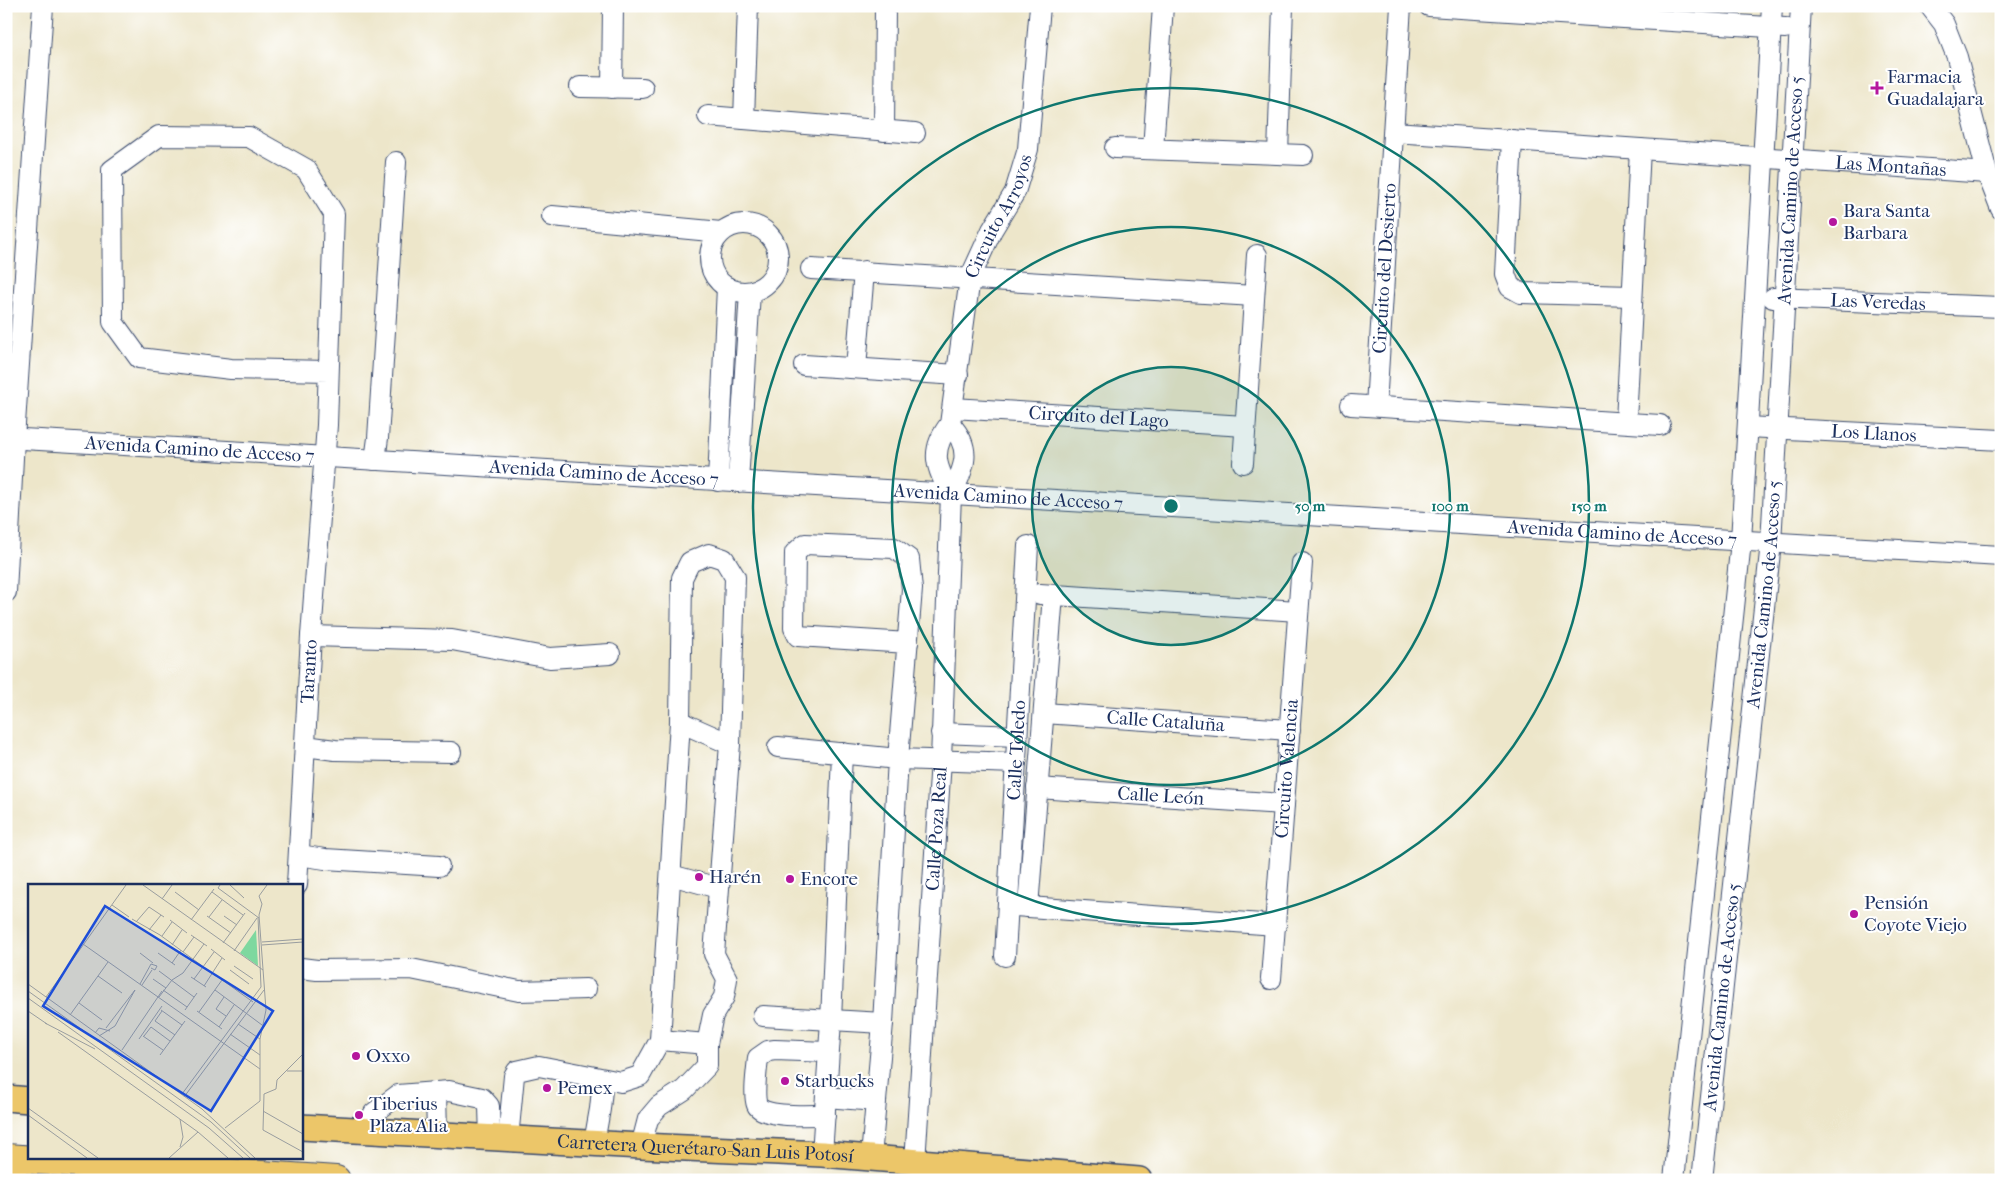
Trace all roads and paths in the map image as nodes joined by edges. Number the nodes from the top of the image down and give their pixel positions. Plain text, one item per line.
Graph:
1 (43, 6) edge
2 (614, 6) edge
3 (748, 6) edge
4 (885, 6) edge
5 (1040, 6) edge
6 (1163, 6) edge
7 (1282, 6) edge
8 (1402, 6) edge
9 (1429, 6) edge
10 (1772, 6) edge
11 (1801, 6) edge
12 (1930, 6) edge
13 (1546, 10) edge
14 (1771, 27) junction
15 (1800, 29) junction
16 (580, 88) dead end
17 (612, 88) junction
18 (643, 88) dead end
19 (708, 116) dead end
20 (744, 119) junction
21 (884, 131) junction
22 (1394, 132) junction
23 (915, 134) dead end
24 (1512, 140) junction
25 (1115, 148) dead end
26 (1640, 149) junction
27 (1153, 150) junction
28 (1278, 154) junction
29 (1303, 155) dead end
30 (1764, 158) junction
31 (1792, 160) junction
32 (396, 162) dead end
33 (1987, 174) junction
34 (2001, 208) edge
35 (552, 216) dead end
36 (722, 232) junction
37 (1256, 255) dead end
38 (811, 269) dead end
39 (864, 271) junction
40 (970, 278) junction
41 (727, 287) junction
42 (750, 292) junction
43 (1254, 296) junction
44 (1632, 296) junction
45 (1755, 298) junction
46 (1785, 299) junction
47 (2001, 307) edge
48 (804, 365) dead end
49 (856, 368) junction
50 (328, 371) junction
51 (958, 375) junction
52 (722, 395) junction
53 (743, 396) junction
54 (1351, 405) dead end
55 (1376, 406) junction
56 (952, 416) junction
57 (1626, 422) junction
58 (1660, 425) dead end
59 (1245, 426) junction
60 (1748, 427) junction
61 (1778, 428) junction
62 (10, 439) edge
63 (2001, 440) edge
64 (324, 458) junction
65 (375, 460) junction
66 (1243, 463) dead end
67 (718, 481) junction
68 (738, 482) junction
69 (951, 494) junction
70 (1741, 541) junction
71 (1771, 542) junction
72 (1028, 546) dead end
73 (2001, 556) edge
74 (1302, 563) dead end
75 (6, 592) edge
76 (1025, 594) junction
77 (1053, 595) junction
78 (1298, 612) junction
79 (311, 636) junction
80 (908, 643) junction
81 (610, 654) dead end
82 (1724, 705) junction
83 (1752, 710) junction
84 (1044, 712) junction
85 (680, 722) junction
86 (1290, 730) junction
87 (942, 733) junction
88 (1017, 736) junction
89 (730, 744) junction
90 (305, 746) junction
91 (778, 747) dead end
92 (451, 752) dead end
93 (842, 753) junction
94 (898, 759) junction
95 (942, 760) junction
96 (1016, 763) junction
97 (1038, 788) junction
98 (1284, 804) junction
99 (1712, 823) junction
100 (1739, 830) junction
101 (299, 856) junction
102 (439, 866) dead end
103 (671, 875) junction
104 (297, 884) edge
105 (718, 888) junction
106 (1008, 906) junction
107 (1028, 907) junction
108 (1276, 925) junction
109 (1698, 952) junction
110 (1726, 954) junction
111 (1004, 956) dead end
112 (302, 968) edge
113 (1271, 979) dead end
114 (586, 989) dead end
115 (763, 1016) dead end
116 (831, 1021) junction
117 (882, 1023) junction
118 (660, 1040) junction
119 (707, 1044) junction
120 (828, 1052) junction
121 (602, 1080) junction
122 (436, 1092) junction
123 (1710, 1097) junction
124 (6, 1098) edge
125 (1683, 1098) junction
126 (28, 1100) edge
127 (876, 1101) junction
128 (825, 1106) junction
129 (302, 1127) edge
130 (365, 1131) junction
131 (436, 1135) junction
132 (499, 1138) junction
133 (594, 1143) junction
134 (641, 1146) junction
135 (822, 1154) junction
136 (871, 1157) junction
137 (6, 1158) edge
138 (915, 1162) junction
139 (336, 1180) edge
140 (1139, 1180) edge
141 (1674, 1180) edge
142 (1702, 1180) edge

1 - 62 street
2 - 17 street
3 - 20 street
4 - 21 street
5 - 40 street, Circuito Arroyos
6 - 27 street
7 - 28 street
8 - 22 street, Circuito del Desierto
9 - 13 street
10 - 14 street, Avenida Camino de Acceso 5
11 - 15 street, Avenida Camino de Acceso 5
12 - 33 street
13 - 14 street
14 - 15 street
14 - 30 street, Avenida Camino de Acceso 5
15 - 31 street, Avenida Camino de Acceso 5
16 - 17 street
17 - 18 street
19 - 20 street
20 - 21 street
21 - 23 street
22 - 24 street
22 - 55 street, Circuito del Desierto
24 - 26 street
24 - 44 street
25 - 27 street
26 - 30 street
26 - 44 street
27 - 28 street
28 - 29 street
30 - 31 street, Las Montañas
30 - 45 street, Avenida Camino de Acceso 5
31 - 33 street, Las Montañas
31 - 46 street, Avenida Camino de Acceso 5
32 - 65 street
33 - 34 street
35 - 36 street
36 - 41 street
36 - 42 street
37 - 43 street
38 - 39 street
39 - 40 street
39 - 49 street
40 - 43 street
40 - 51 street, Circuito Arroyos
41 - 42 street
41 - 52 street
42 - 53 street
43 - 59 street
44 - 57 street
45 - 46 street, Las Veredas
45 - 60 street, Avenida Camino de Acceso 5
46 - 47 street, Las Veredas
46 - 61 street, Avenida Camino de Acceso 5
48 - 49 street
49 - 51 street
50 - 50 street, Taranto
50 - 64 street, Taranto
51 - 56 street, Circuito Arroyos
52 - 53 street
52 - 67 street
53 - 68 street
54 - 55 street
55 - 57 street
56 - 59 street, Circuito del Lago
56 - 69 street
56 - 69 street, Circuito Arroyos
57 - 58 street
59 - 66 street
60 - 61 street, Los Llanos
60 - 70 street, Avenida Camino de Acceso 5
61 - 63 street, Los Llanos
61 - 71 street, Avenida Camino de Acceso 5
62 - 64 street, Avenida Camino de Acceso 7
62 - 75 street
64 - 65 street, Avenida Camino de Acceso 7
64 - 79 street, Taranto
65 - 67 street, Avenida Camino de Acceso 7
67 - 68 street, Avenida Camino de Acceso 7
68 - 69 street, Avenida Camino de Acceso 7
69 - 70 street, Avenida Camino de Acceso 7
69 - 87 street, Calle Poza Real
70 - 71 street, Avenida Camino de Acceso 7
70 - 82 street, Avenida Camino de Acceso 5
71 - 73 street, Avenida Camino de Acceso 7
71 - 83 street, Avenida Camino de Acceso 5
72 - 76 street, Calle Toledo
74 - 78 street, Circuito Valencia
76 - 77 street
76 - 88 street, Calle Toledo
77 - 78 street
77 - 84 street, Calle Toledo
78 - 86 street, Circuito Valencia
79 - 81 street
79 - 90 street, Taranto
80 - 80 street
80 - 94 street
82 - 83 street
82 - 99 street, Avenida Camino de Acceso 5
83 - 100 street, Avenida Camino de Acceso 5
84 - 86 street, Calle Cataluña
84 - 97 street, Calle Toledo
85 - 89 street
85 - 89 street
85 - 103 street
86 - 98 street, Circuito Valencia
87 - 88 street
87 - 95 street, Calle Poza Real
88 - 96 street, Calle Toledo
89 - 105 street
90 - 92 street
90 - 101 street, Taranto
91 - 93 street
93 - 94 street
93 - 116 street
94 - 95 street
94 - 117 street
95 - 96 street
95 - 138 street, Calle Poza Real
96 - 106 street, Calle Toledo
97 - 98 street, Calle León
97 - 107 street, Calle Toledo
98 - 108 street, Circuito Valencia
99 - 100 street
99 - 109 street, Avenida Camino de Acceso 5
100 - 110 street, Avenida Camino de Acceso 5
101 - 102 street
101 - 104 street, Taranto
103 - 105 street
103 - 118 street
105 - 119 street
106 - 107 street
106 - 111 street, Calle Toledo
107 - 108 street
108 - 113 street, Circuito Valencia
109 - 110 street
109 - 125 street, Avenida Camino de Acceso 5
110 - 123 street, Avenida Camino de Acceso 5
112 - 114 street
115 - 116 street
116 - 117 street
116 - 120 street
117 - 127 street
118 - 119 street
118 - 121 street
119 - 134 street
120 - 128 street
120 - 128 street
121 - 132 street
121 - 133 street
122 - 130 street
122 - 131 street
122 - 132 street
123 - 125 street
123 - 142 street, Avenida Camino de Acceso 5
124 - 126 main road
125 - 141 street, Avenida Camino de Acceso 5
127 - 128 street
127 - 136 street
128 - 135 street
129 - 130 main road, Carretera Querétaro-San Luis Potosí
130 - 131 main road, Carretera Querétaro-San Luis Potosí
131 - 132 main road, Carretera Querétaro-San Luis Potosí
132 - 133 main road, Carretera Querétaro-San Luis Potosí
133 - 134 main road, Carretera Querétaro-San Luis Potosí
134 - 135 main road, Carretera Querétaro-San Luis Potosí
135 - 136 main road, Carretera Querétaro-San Luis Potosí
136 - 138 main road, Carretera Querétaro-San Luis Potosí
137 - 139 highway
138 - 140 main road, Carretera Querétaro-San Luis Potosí

